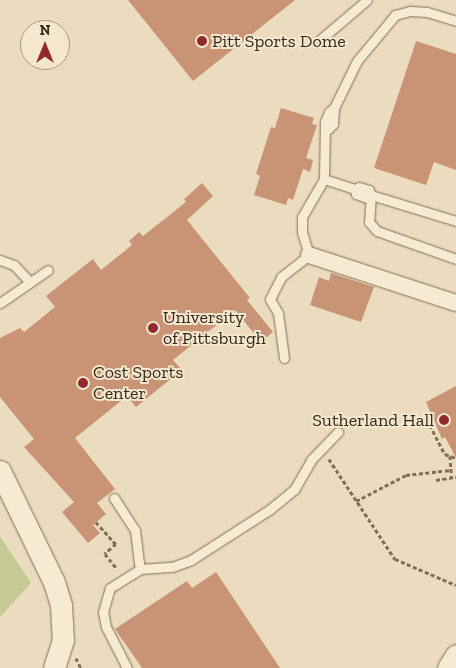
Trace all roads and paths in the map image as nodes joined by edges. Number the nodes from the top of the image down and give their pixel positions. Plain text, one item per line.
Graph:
1 (367, 0) edge
2 (456, 21) edge
3 (321, 39) dead end
4 (324, 179) junction
5 (371, 194) junction
6 (456, 221) edge
7 (309, 254) junction
8 (456, 259) edge
9 (0, 260) edge
10 (48, 270) dead end
11 (30, 282) junction
12 (0, 303) edge
13 (456, 303) edge
14 (284, 358) dead end
15 (434, 424) dead end
16 (338, 432) dead end
17 (450, 456) junction
18 (456, 458) edge
19 (329, 459) dead end
20 (451, 470) junction
21 (0, 471) edge
22 (454, 477) edge
23 (436, 480) dead end
24 (114, 498) dead end
25 (356, 501) junction
26 (96, 522) dead end
27 (117, 568) dead end
28 (140, 570) junction
29 (456, 585) edge
30 (456, 655) edge
31 (63, 660) edge
32 (81, 668) edge
33 (127, 668) edge
34 (448, 668) edge

1 - 3 lane
2 - 4 lane
4 - 5 lane
4 - 7 lane
5 - 6 lane
5 - 8 lane
7 - 13 street
7 - 14 lane
9 - 11 lane
10 - 11 lane
11 - 12 lane
15 - 17 path
16 - 28 lane
17 - 18 path
17 - 20 path
19 - 25 path
20 - 22 path
20 - 25 path
21 - 31 street
22 - 23 path
24 - 28 lane
25 - 29 path
26 - 27 path
28 - 33 lane
30 - 34 street
31 - 32 path

